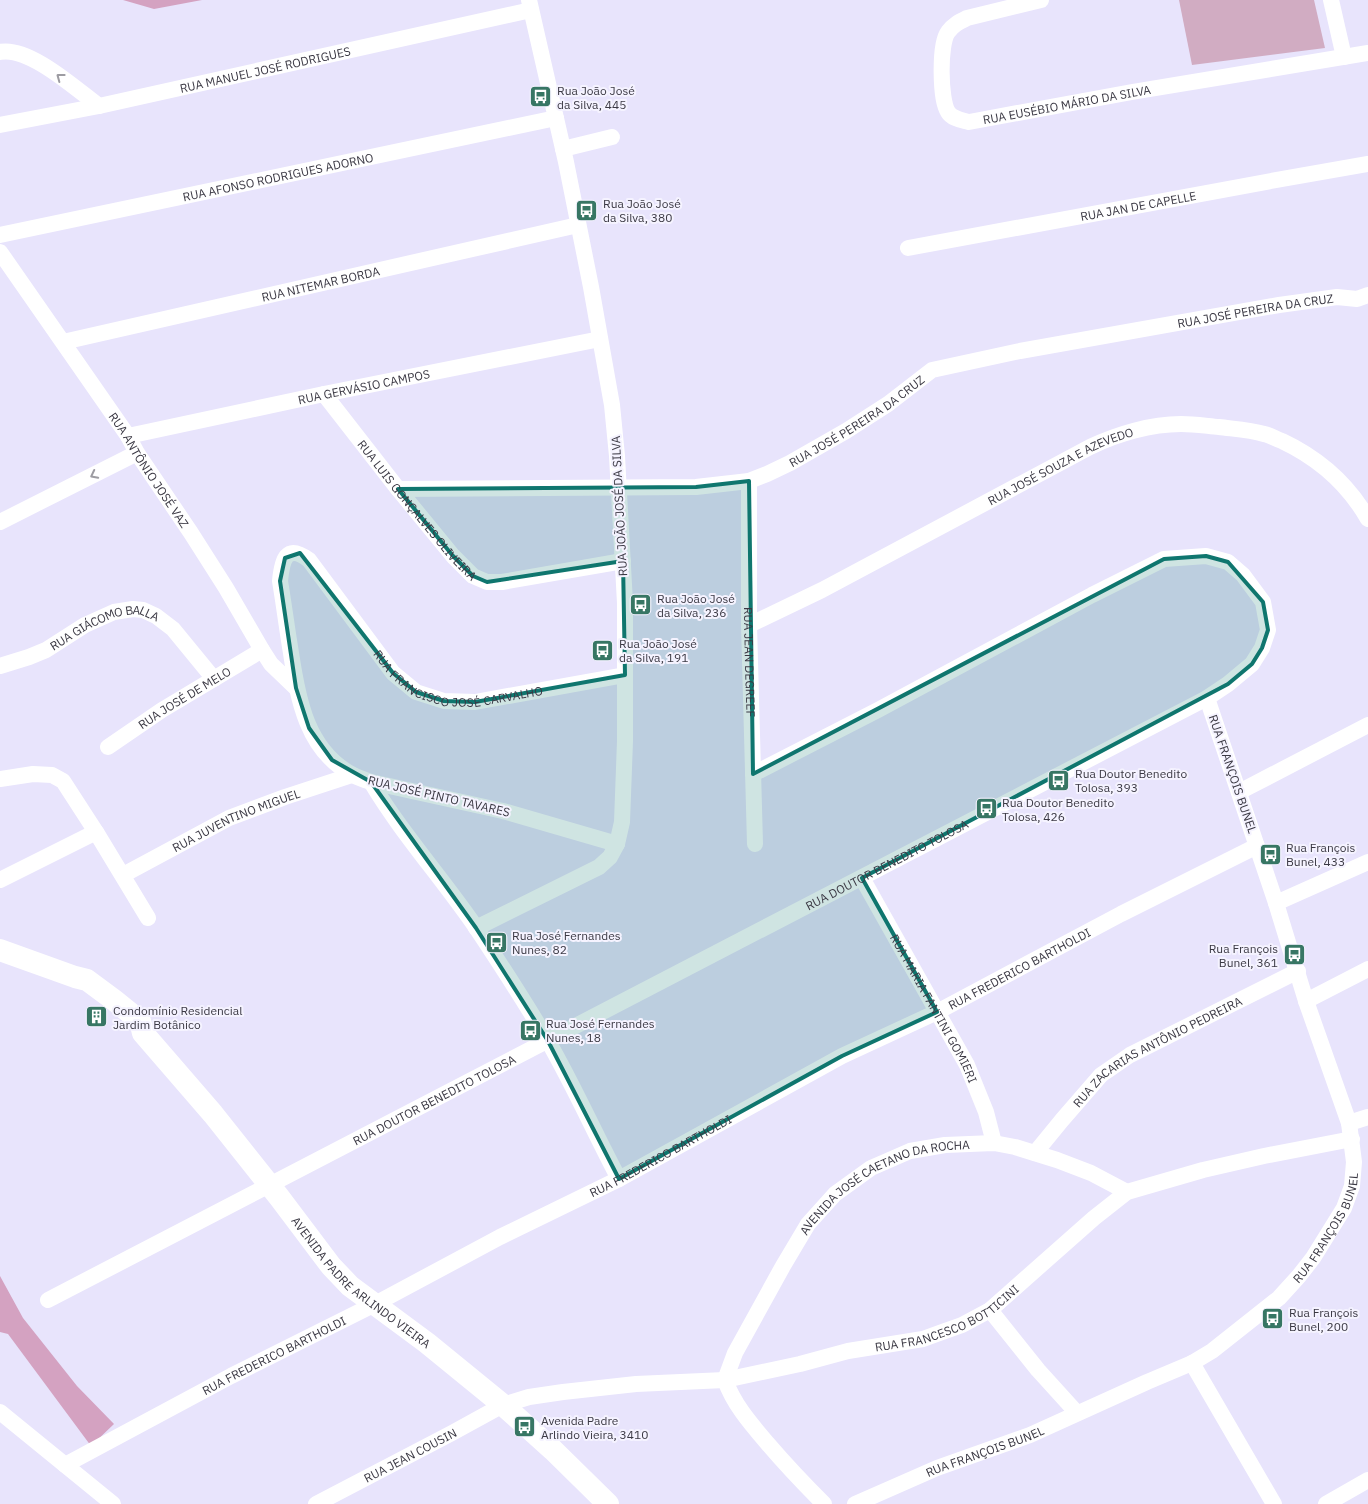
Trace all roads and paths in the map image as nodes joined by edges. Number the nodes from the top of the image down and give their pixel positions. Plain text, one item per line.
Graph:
1 (1041, 0) edge
2 (1331, 0) edge
3 (530, 5) edge
4 (0, 52) edge
5 (1368, 53) edge
6 (1344, 57) junction
7 (98, 106) junction
8 (556, 118) junction
9 (0, 125) edge
10 (612, 138) dead end
11 (563, 149) junction
12 (1368, 164) edge
13 (578, 225) junction
14 (0, 235) edge
15 (908, 248) dead end
16 (0, 252) edge
17 (1364, 301) edge
18 (600, 339) junction
19 (63, 342) junction
20 (324, 394) junction
21 (128, 436) junction
22 (137, 453) junction
23 (749, 481) junction
24 (619, 487) junction
25 (398, 489) junction
26 (1368, 519) edge
27 (0, 522) edge
28 (622, 560) junction
29 (280, 581) joint
30 (749, 625) junction
31 (262, 650) junction
32 (0, 666) edge
33 (625, 675) junction
34 (214, 679) junction
35 (296, 688) junction
36 (1207, 698) junction
37 (1368, 725) edge
38 (108, 747) dead end
39 (753, 774) junction
40 (352, 775) junction
41 (0, 779) edge
42 (371, 782) junction
43 (1239, 792) junction
44 (96, 832) junction
45 (617, 844) junction
46 (755, 844) dead end
47 (1257, 846) junction
48 (1368, 862) edge
49 (123, 875) junction
50 (862, 878) junction
51 (0, 880) edge
52 (1276, 903) junction
53 (148, 918) dead end
54 (476, 928) junction
55 (0, 950) edge
56 (1368, 969) edge
57 (1298, 971) junction
58 (1306, 1000) junction
59 (937, 1012) junction
60 (548, 1042) junction
61 (1368, 1117) edge
62 (1350, 1131) junction
63 (994, 1143) junction
64 (1035, 1153) junction
65 (620, 1179) junction
66 (270, 1186) junction
67 (1127, 1192) junction
68 (48, 1300) dead end
69 (375, 1304) junction
70 (990, 1310) junction
71 (1192, 1363) junction
72 (725, 1380) junction
73 (503, 1405) junction
74 (0, 1412) edge
75 (1077, 1414) junction
76 (65, 1465) junction
77 (1368, 1480) edge
78 (1331, 1503) edge
79 (113, 1504) edge
80 (316, 1504) edge
81 (608, 1504) edge
82 (824, 1504) edge
83 (855, 1504) edge
84 (1274, 1504) edge

1 - 6 street, RUA EUSÉBIO MÁRIO DA SILVA
2 - 6 street
3 - 7 street, RUA MANUEL JOSÉ RODRIGUES
3 - 8 street, RUA JOÃO JOSÉ DA SILVA
7 -> 4 street
5 - 6 street, RUA EUSÉBIO MÁRIO DA SILVA
7 - 9 street, RUA MANUEL JOSÉ RODRIGUES
8 - 11 street, RUA JOÃO JOSÉ DA SILVA
8 - 14 street, RUA AFONSO RODRIGUES ADORNO
10 - 11 street
11 - 13 street, RUA JOÃO JOSÉ DA SILVA
12 - 15 street, RUA JAN DE CAPELLE
13 - 18 street, RUA JOÃO JOSÉ DA SILVA
13 - 19 street, RUA NITEMAR BORDA
16 - 19 street, RUA ANTÔNIO JOSÉ VAZ
17 - 23 street, RUA JOSÉ PEREIRA DA CRUZ
18 - 20 street, RUA GERVÁSIO CAMPOS
18 - 24 street, RUA JOÃO JOSÉ DA SILVA
19 - 21 street, RUA ANTÔNIO JOSÉ VAZ
20 - 21 street, RUA GERVÁSIO CAMPOS
20 - 25 street, RUA LUIS GONÇALVES OLIVEIRA
21 - 22 street, RUA ANTÔNIO JOSÉ VAZ
22 -> 27 street
22 - 31 street, RUA ANTÔNIO JOSÉ VAZ
23 - 24 street, RUA JOSÉ PEREIRA DA CRUZ
23 - 30 street, RUA JEAN DEGREEF
24 - 25 street, RUA JOSÉ PEREIRA DA CRUZ
24 - 28 street, RUA JOÃO JOSÉ DA SILVA
25 - 28 street, RUA LUIS GONÇALVES OLIVEIRA
26 - 30 street, RUA JOSÉ SOUZA E AZEVEDO
28 - 33 street, RUA JOÃO JOSÉ DA SILVA
29 - 33 street, RUA FRANCISCO JOSÉ CARVALHO
29 - 35 street, RUA JOSÉ PINTO TAVARES
30 - 39 street, RUA JEAN DEGREEF
31 - 34 street, RUA JOSÉ DE MELO
31 - 35 street, RUA ANTÔNIO JOSÉ VAZ
32 - 34 street, RUA GIÁCOMO BALLA
33 - 45 street, RUA JOÃO JOSÉ DA SILVA
34 - 38 street, RUA JOSÉ DE MELO
35 - 40 street, RUA JOSÉ PINTO TAVARES
36 - 39 street, RUA DOUTOR BENEDITO TOLOSA
36 - 43 street, RUA FRANÇOIS BUNEL
36 - 50 street, RUA DOUTOR BENEDITO TOLOSA
37 - 43 street
39 - 46 street, RUA JEAN DEGREEF
40 - 42 street, RUA JOSÉ PINTO TAVARES
40 - 49 street, RUA JUVENTINO MIGUEL
41 - 44 street
42 - 45 street, RUA JOSÉ PINTO TAVARES
42 - 54 street
43 - 47 street, RUA FRANÇOIS BUNEL
44 - 49 street
44 - 51 street
45 - 54 street, RUA JOÃO JOSÉ DA SILVA
47 - 52 street, RUA FRANÇOIS BUNEL
47 - 59 street, RUA FREDERICO BARTHOLDI
48 - 52 street
49 - 53 street
50 - 59 street, RUA MARIA FANTINI GOMIERI
50 - 60 street, RUA DOUTOR BENEDITO TOLOSA
52 - 57 street, RUA FRANÇOIS BUNEL
54 - 60 street
55 - 66 main road, AVENIDA PADRE ARLINDO VIEIRA
56 - 58 street
57 - 58 street, RUA FRANÇOIS BUNEL
57 - 64 street, RUA ZACARIAS ANTÔNIO PEDREIRA
58 - 62 street, RUA FRANÇOIS BUNEL
59 - 63 street, RUA MARIA FANTINI GOMIERI
59 - 65 street, RUA FREDERICO BARTHOLDI
60 - 65 street
60 - 66 street, RUA DOUTOR BENEDITO TOLOSA
61 - 62 street, RUA FRANCESCO BOTTICINI
62 - 67 street, RUA FRANCESCO BOTTICINI
62 - 71 street, RUA FRANÇOIS BUNEL
63 - 64 street, AVENIDA JOSÉ CAETANO DA ROCHA
63 - 72 street, AVENIDA JOSÉ CAETANO DA ROCHA
64 - 67 street, AVENIDA JOSÉ CAETANO DA ROCHA
65 - 69 street, RUA FREDERICO BARTHOLDI
66 - 68 street, RUA DOUTOR BENEDITO TOLOSA
66 - 69 main road, AVENIDA PADRE ARLINDO VIEIRA
67 - 70 street, RUA FRANCESCO BOTTICINI
69 - 73 main road, AVENIDA PADRE ARLINDO VIEIRA
69 - 76 street, RUA FREDERICO BARTHOLDI
70 - 72 street, RUA FRANCESCO BOTTICINI
70 - 75 street
71 - 75 street, RUA FRANÇOIS BUNEL
71 - 84 street
72 - 73 street, RUA FRANCESCO BOTTICINI
72 - 82 street
73 - 80 street, RUA JEAN COUSIN
73 - 81 main road, AVENIDA PADRE ARLINDO VIEIRA
74 - 76 street
75 - 83 street, RUA FRANÇOIS BUNEL
76 - 79 street
77 - 78 street

